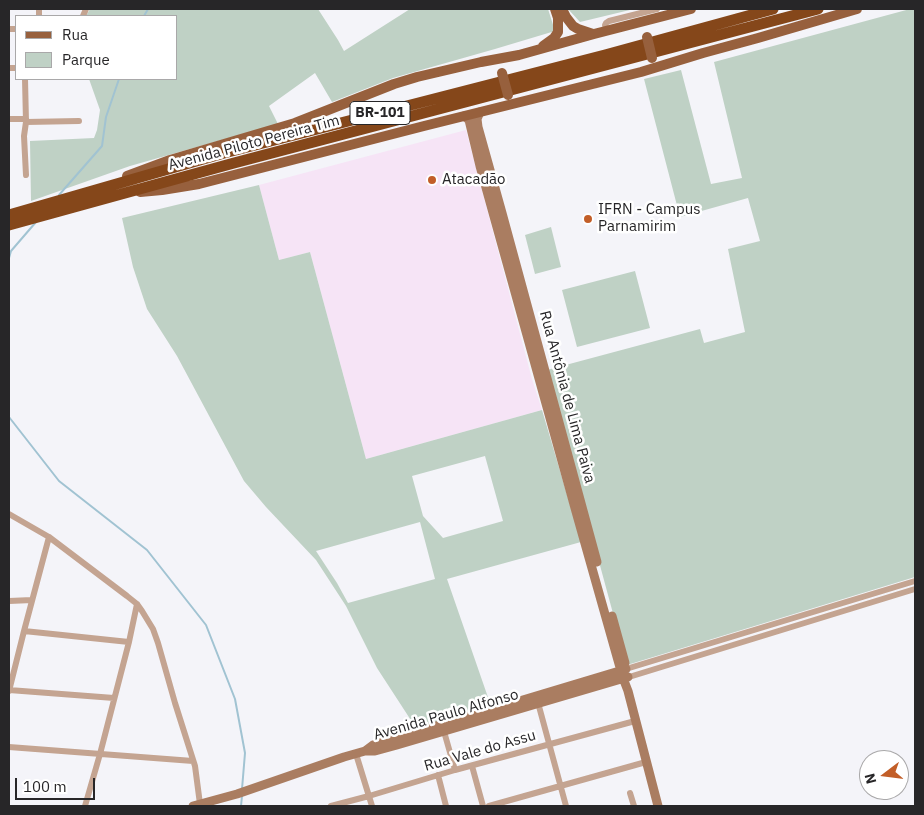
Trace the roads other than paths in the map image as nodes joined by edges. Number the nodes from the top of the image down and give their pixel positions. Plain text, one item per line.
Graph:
1 (555, 9) edge
2 (562, 9) edge
3 (657, 9) edge
4 (691, 9) edge
5 (773, 9) edge
6 (818, 9) edge
7 (857, 9) edge
8 (629, 25) junction
9 (607, 31) junction
10 (594, 34) junction
11 (680, 40) junction
12 (534, 51) junction
13 (509, 58) junction
14 (641, 72) junction
15 (25, 80) edge
16 (520, 102) junction
17 (480, 112) junction
18 (464, 116) junction
19 (9, 119) edge
20 (26, 120) junction
21 (79, 121) dead end
22 (26, 176) dead end
23 (488, 180) junction
24 (82, 194) junction
25 (124, 194) junction
26 (46, 210) junction
27 (9, 215) edge
28 (9, 225) edge
29 (9, 514) edge
30 (50, 537) junction
31 (915, 581) edge
32 (915, 589) edge
33 (32, 600) junction
34 (9, 601) edge
35 (137, 604) junction
36 (775, 624) junction
37 (24, 631) junction
38 (778, 631) junction
39 (128, 642) junction
40 (625, 673) junction
41 (9, 690) edge
42 (114, 698) junction
43 (537, 699) junction
44 (635, 720) junction
45 (443, 728) junction
46 (549, 744) junction
47 (9, 747) edge
48 (360, 753) junction
49 (100, 754) junction
50 (193, 761) junction
51 (646, 762) junction
52 (472, 766) junction
53 (455, 770) junction
54 (438, 775) junction
55 (561, 786) junction
56 (630, 793) dead end
57 (369, 796) junction
58 (197, 805) edge
59 (85, 806) edge
60 (331, 806) edge
61 (372, 806) edge
62 (446, 806) edge
63 (483, 806) edge
64 (489, 806) edge
65 (566, 806) edge
66 (634, 806) edge
67 (658, 806) edge

1 - 12 main road
2 - 10 main road
3 - 9 street
4 - 8 main road
5 - 11 highway, BR-101
6 - 11 highway, BR-101
7 - 14 main road
8 - 9 main road
8 - 14 main road, bridge
9 - 10 main road
10 - 12 main road
11 - 24 highway, Avenida Piloto Pereira Tim / BR-101
11 - 25 highway, Avenida Piloto Pereira Tim / BR-101
12 - 13 main road
13 - 16 main road, bridge
13 - 24 main road
14 - 16 main road
15 - 20 street
16 - 17 main road
17 - 18 main road
17 - 23 street, Rua Antônia de Lima Paiva
18 - 23 street, Rua Antônia de Lima Paiva
18 - 25 main road
19 - 20 street
20 - 21 street
20 - 22 street
23 - 40 street, Rua Antônia de Lima Paiva
24 - 26 highway, Avenida Piloto Pereira Tim / BR-101
25 - 26 highway, Avenida Piloto Pereira Tim / BR-101
26 - 27 highway, Avenida Piloto Pereira Tim / BR-101
26 - 28 highway, Avenida Piloto Pereira Tim / BR-101
29 - 30 street
30 - 33 street
30 - 35 street
31 - 36 street, Avenida Paulo Alfonso
32 - 38 street, Avenida Paulo Alfonso
33 - 34 street
33 - 37 street
35 - 39 street
35 - 50 street
36 - 38 street
36 - 40 street, Avenida Paulo Alfonso
37 - 39 street
37 - 41 street
38 - 40 street, Avenida Paulo Alfonso
39 - 42 street
40 - 43 street, Avenida Paulo Alfonso
40 - 44 street, Rua Antônia de Lima Paiva
41 - 42 street
42 - 49 street
43 - 45 street, Avenida Paulo Alfonso
43 - 46 street
44 - 46 street, Rua Vale do Assu
44 - 51 street, Rua Antônia de Lima Paiva
45 - 48 street, Avenida Paulo Alfonso
45 - 53 street
46 - 52 street, Rua Vale do Assu
46 - 55 street
47 - 49 street
48 - 57 street
48 - 58 street, Avenida Paulo Alfonso
49 - 50 street
49 - 59 street
50 - 58 street
51 - 55 street
51 - 67 street, Rua Antônia de Lima Paiva
52 - 53 street, Rua Vale do Assu
52 - 63 street
53 - 54 street, Rua Vale do Assu
54 - 57 street, Rua Vale do Assu
54 - 62 street
55 - 64 street
55 - 65 street
56 - 66 street
57 - 60 street, Rua Vale do Assu
57 - 61 street

